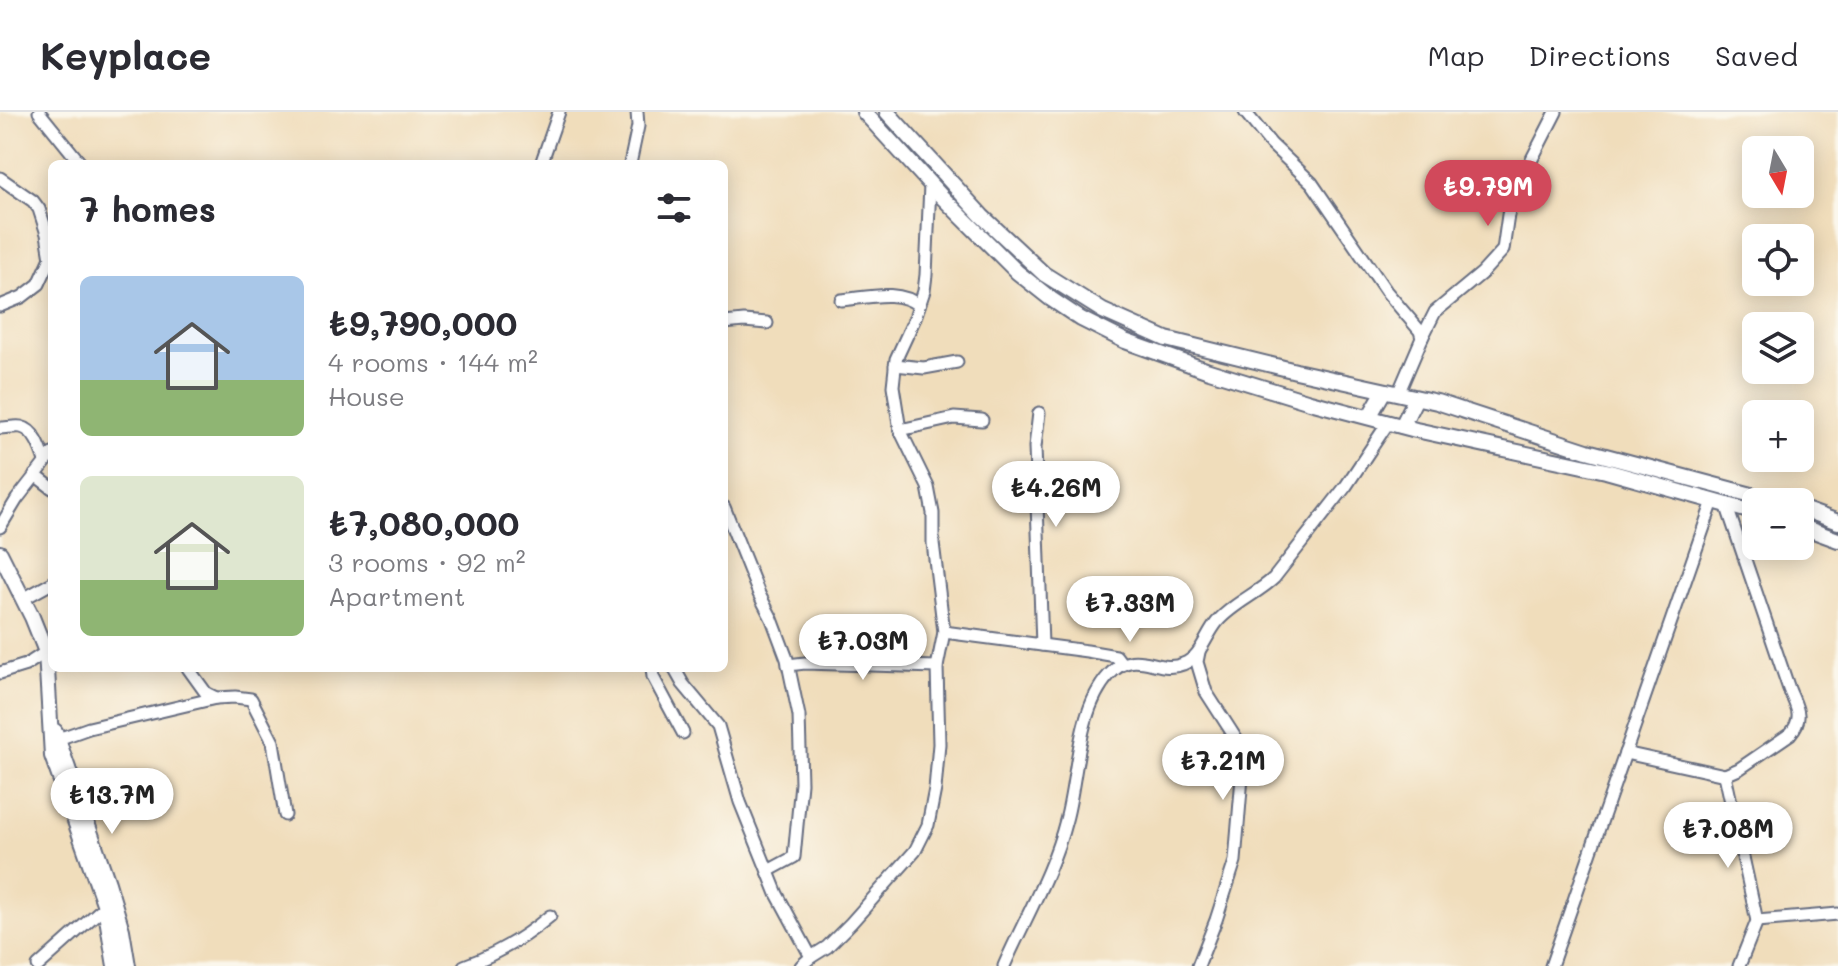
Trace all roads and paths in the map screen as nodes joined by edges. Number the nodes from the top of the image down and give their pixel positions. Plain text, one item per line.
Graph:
1 (39, 112) edge
2 (559, 112) edge
3 (637, 112) edge
4 (864, 112) edge
5 (887, 112) edge
6 (1245, 112) edge
7 (1556, 112) edge
8 (78, 160) edge
9 (542, 160) edge
10 (632, 160) edge
11 (0, 178) edge
12 (930, 185) junction
13 (48, 240) edge
14 (48, 264) edge
15 (841, 300) dead end
16 (0, 306) edge
17 (919, 306) junction
18 (728, 323) edge
19 (767, 323) dead end
20 (1422, 338) junction
21 (957, 362) dead end
22 (895, 365) junction
23 (1391, 392) junction
24 (1416, 398) junction
25 (1039, 413) dead end
26 (1369, 417) junction
27 (982, 420) dead end
28 (1395, 425) junction
29 (0, 428) edge
30 (900, 430) junction
31 (48, 457) edge
32 (48, 459) edge
33 (35, 475) junction
34 (48, 485) edge
35 (1742, 492) edge
36 (1719, 502) junction
37 (1742, 509) edge
38 (1814, 513) edge
39 (728, 517) edge
40 (1838, 522) edge
41 (0, 527) edge
42 (1814, 531) edge
43 (1838, 540) edge
44 (0, 553) edge
45 (48, 585) edge
46 (23, 599) junction
47 (944, 632) junction
48 (1042, 645) junction
49 (46, 652) junction
50 (1199, 652) junction
51 (1122, 664) junction
52 (788, 665) junction
53 (937, 667) junction
54 (191, 672) edge
55 (652, 672) edge
56 (676, 672) edge
57 (0, 673) edge
58 (216, 698) junction
59 (50, 719) junction
60 (683, 733) dead end
61 (58, 739) junction
62 (1625, 753) junction
63 (1725, 775) junction
64 (285, 815) dead end
65 (768, 871) junction
66 (110, 906) junction
67 (1838, 914) edge
68 (550, 916) dead end
69 (1757, 921) junction
70 (804, 963) edge
71 (38, 966) edge
72 (115, 966) edge
73 (128, 966) edge
74 (464, 966) edge
75 (1004, 966) edge
76 (1198, 966) edge
77 (1551, 966) edge
78 (1739, 966) edge

1 - 8 street
2 - 9 street
3 - 10 street
4 - 12 main road
5 - 23 main road
6 - 20 street
7 - 20 street
11 - 13 street
12 - 17 street
12 - 26 main road
14 - 16 street
15 - 17 street
17 - 22 street
18 - 19 street
20 - 23 street
21 - 22 street
22 - 30 street
23 - 24 main road
23 - 26 main road
24 - 28 main road
24 - 35 main road
25 - 48 street
26 - 28 main road
27 - 30 street
28 - 36 main road
28 - 50 street
29 - 31 street
30 - 47 street
32 - 33 street
33 - 34 street
33 - 41 street
36 - 37 main road
36 - 62 street
36 - 63 street
38 - 40 main road
39 - 52 street
42 - 43 main road
44 - 46 main road
45 - 46 street
46 - 49 main road
47 - 48 street
47 - 53 street
48 - 51 street
49 - 57 street
49 - 59 main road
50 - 51 street
50 - 76 street
51 - 75 street
52 - 53 street
52 - 65 street
53 - 70 street
54 - 58 street
55 - 60 street
56 - 65 street
58 - 61 street
58 - 64 street
59 - 61 main road
59 - 66 main road
61 - 66 main road
62 - 63 street
62 - 77 street
63 - 69 street
65 - 70 street
66 - 71 street
66 - 72 main road
66 - 73 main road
67 - 69 street
68 - 74 street
69 - 78 street

